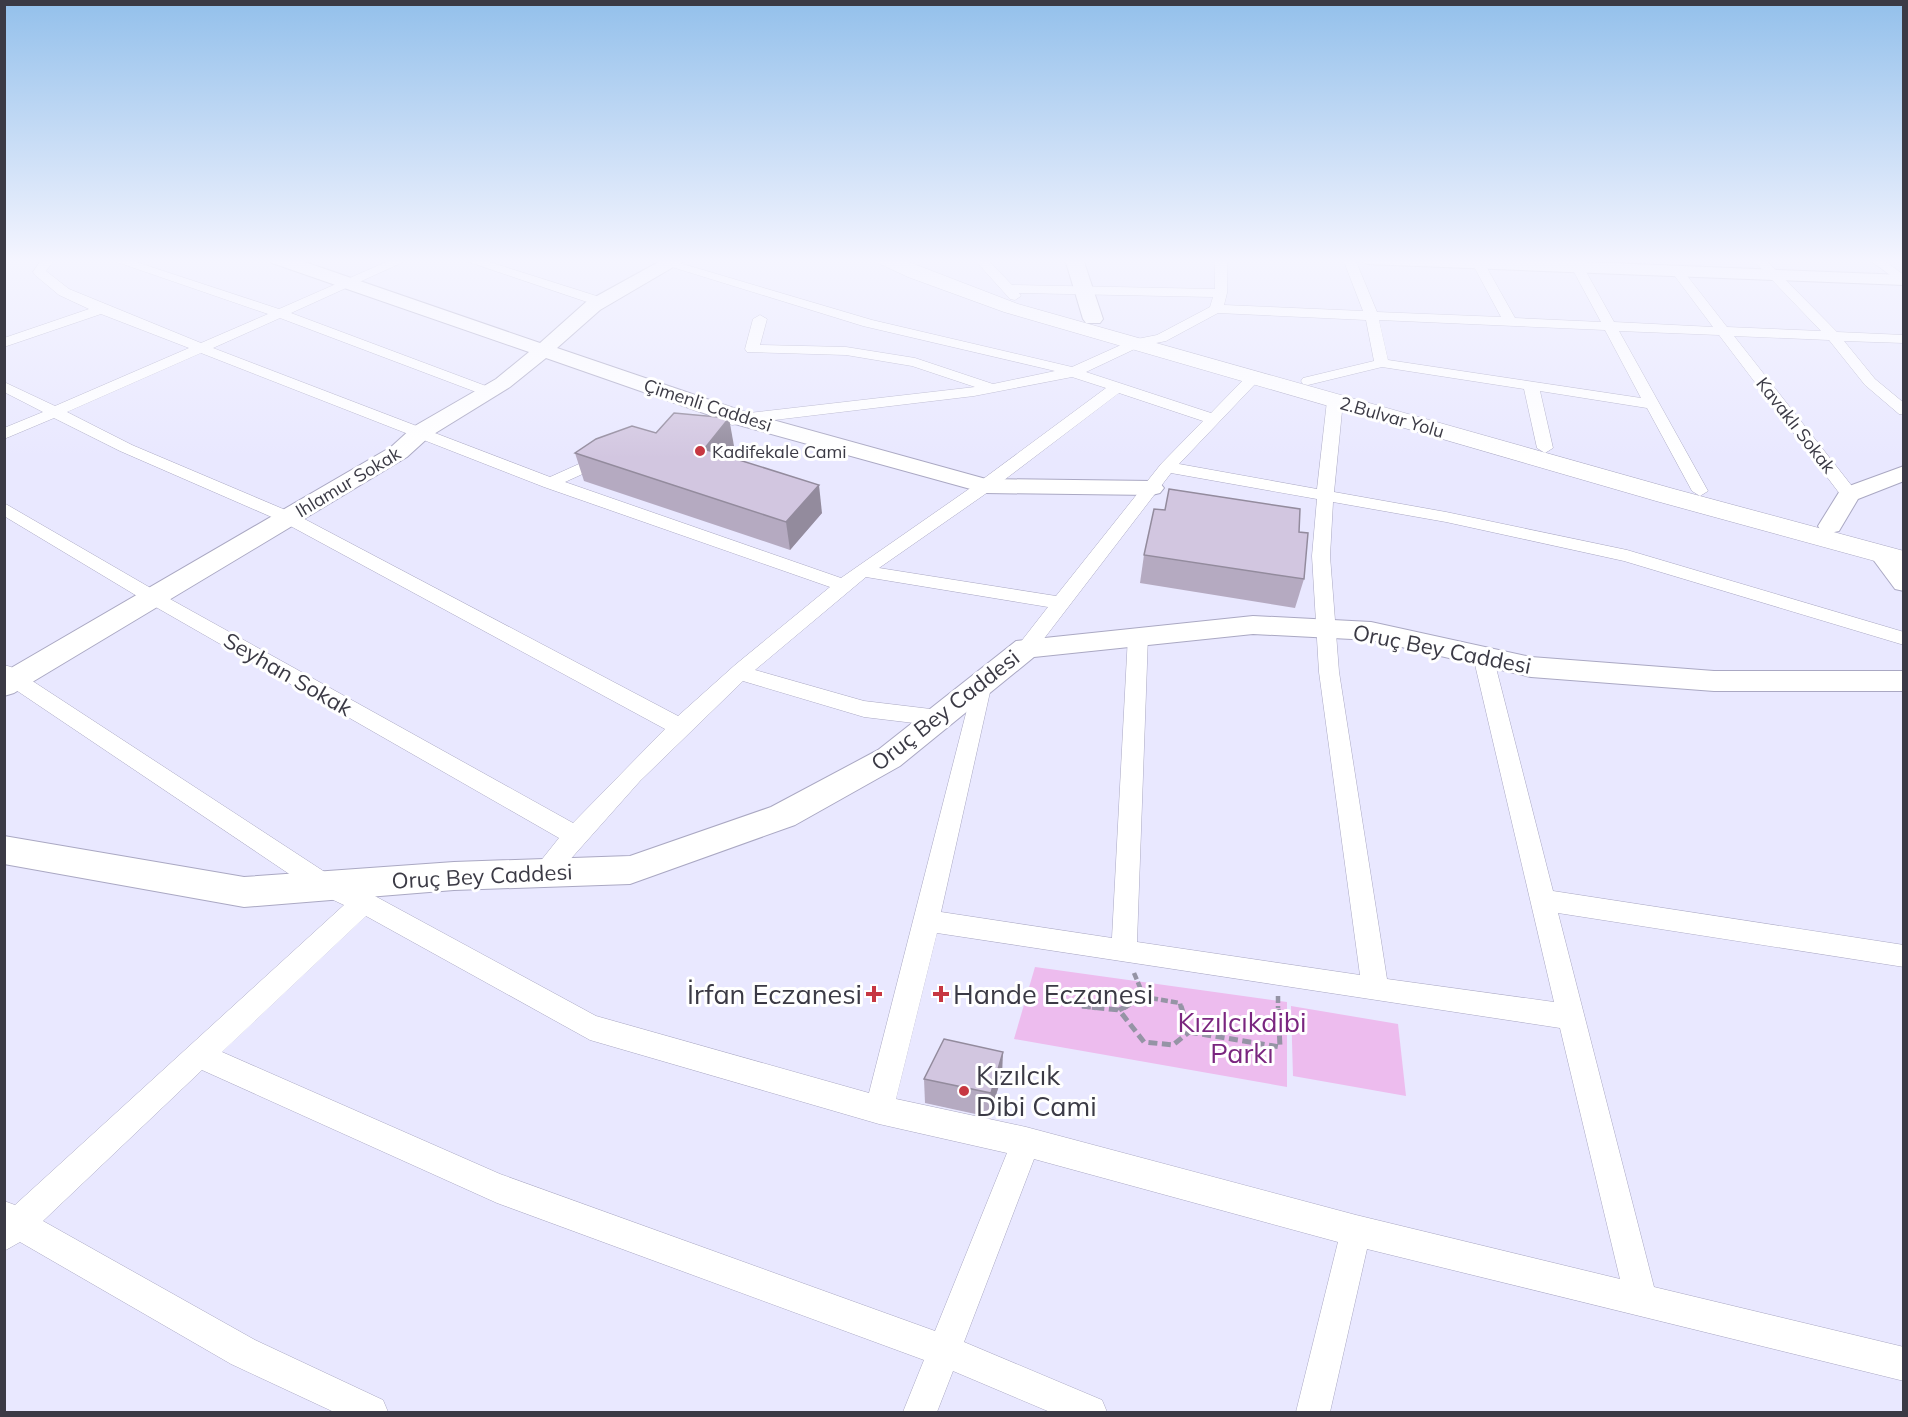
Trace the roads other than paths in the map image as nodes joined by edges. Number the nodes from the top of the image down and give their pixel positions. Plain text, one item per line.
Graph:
1 (55, 325) edge
2 (142, 325) edge
3 (251, 325) edge
4 (311, 325) edge
5 (469, 325) edge
6 (574, 325) edge
7 (758, 325) edge
8 (881, 325) edge
9 (1073, 325) edge
10 (1115, 325) edge
11 (1185, 325) edge
12 (1373, 325) edge
13 (1611, 325) edge
14 (1613, 325) edge
15 (1718, 325) edge
16 (1822, 325) edge
17 (1723, 331) junction
18 (1833, 336) junction
19 (1161, 338) junction
20 (1904, 339) edge
21 (4, 343) edge
22 (1137, 343) junction
23 (199, 348) junction
24 (544, 350) junction
25 (1382, 363) junction
26 (1073, 372) junction
27 (1254, 377) junction
28 (1308, 381) junction
29 (4, 386) edge
30 (1531, 386) junction
31 (1117, 387) junction
32 (992, 388) junction
33 (489, 392) junction
34 (1335, 401) junction
35 (1653, 404) junction
36 (55, 411) junction
37 (1904, 411) edge
38 (743, 419) junction
39 (1213, 419) junction
40 (708, 425) edge
41 (421, 432) junction
42 (4, 434) edge
43 (1545, 448) junction
44 (620, 451) edge
45 (1167, 468) junction
46 (1904, 473) edge
47 (550, 483) junction
48 (985, 486) junction
49 (1152, 488) junction
50 (1700, 490) junction
51 (1849, 494) junction
52 (1325, 495) junction
53 (4, 508) edge
54 (289, 518) junction
55 (1830, 526) junction
56 (1896, 553) edge
57 (862, 572) junction
58 (1904, 583) edge
59 (844, 585) junction
60 (153, 598) junction
61 (1061, 603) junction
62 (1326, 628) junction
63 (1138, 636) junction
64 (1904, 639) edge
65 (1026, 648) junction
66 (1483, 656) junction
67 (740, 673) junction
68 (8, 679) edge
69 (1904, 681) edge
70 (982, 683) junction
71 (939, 718) junction
72 (680, 728) junction
73 (575, 836) junction
74 (4, 850) edge
75 (543, 873) junction
76 (325, 885) junction
77 (1543, 900) junction
78 (364, 902) junction
79 (927, 921) junction
80 (1124, 951) junction
81 (1904, 956) edge
82 (1375, 989) junction
83 (1571, 1017) junction
84 (199, 1055) junction
85 (879, 1110) junction
86 (1026, 1142) junction
87 (9, 1226) edge
88 (1356, 1231) junction
89 (1642, 1302) junction
90 (943, 1350) junction
91 (1904, 1364) edge
92 (370, 1413) edge
93 (920, 1413) edge
94 (1090, 1413) edge
95 (1313, 1413) edge

1 - 21 street
2 - 23 street
3 - 23 street
4 - 33 street
5 - 24 street, Çimenli Caddesi
6 - 24 street, Ihlamur Sokak
7 - 32 street
8 - 26 street
9 - 22 main road, 2.Bulvar Yolu
10 - 19 main road, 2.Bulvar Yolu
11 - 19 street
12 - 25 street
13 - 35 street
14 - 17 street
15 - 17 street, Kavaklı Sokak
16 - 18 street
17 - 18 street
17 - 51 street, Kavaklı Sokak
18 - 20 street
18 - 37 street
19 - 22 street
19 - 28 main road, 2.Bulvar Yolu
22 - 26 street
22 - 27 main road, 2.Bulvar Yolu
23 - 36 street
23 - 41 street
24 - 33 street, Ihlamur Sokak
24 - 38 street, Çimenli Caddesi
25 - 28 street
25 - 30 street
26 - 31 street
26 - 32 street
27 - 34 main road, 2.Bulvar Yolu
27 - 39 street
28 - 43 main road, 2.Bulvar Yolu
29 - 36 street
30 - 35 street
30 - 43 street
31 - 39 street
31 - 48 street
32 - 38 street
33 - 41 street, Ihlamur Sokak
34 - 52 street
34 - 56 main road, 2.Bulvar Yolu
35 - 50 street
36 - 42 street
36 - 54 street
38 - 40 street
38 - 48 street, Çimenli Caddesi
39 - 45 street
41 - 47 street
41 - 54 street, Ihlamur Sokak
43 - 50 main road, 2.Bulvar Yolu
44 - 47 street
45 - 49 street
45 - 52 street
46 - 51 street
47 - 59 street
48 - 49 street, Çimenli Caddesi
48 - 57 street
49 - 61 street
50 - 55 main road, 2.Bulvar Yolu
51 - 55 street
52 - 62 street
52 - 64 street
53 - 60 street, Seyhan Sokak
54 - 60 street, Ihlamur Sokak
54 - 72 street
55 - 56 main road, 2.Bulvar Yolu
56 - 58 street
57 - 59 street
57 - 61 street
59 - 67 street
60 - 68 street, Ihlamur Sokak
60 - 73 street, Seyhan Sokak
61 - 65 street
62 - 63 street, Oruç Bey Caddesi
62 - 66 street, Oruç Bey Caddesi
62 - 82 street
63 - 65 street, Oruç Bey Caddesi
63 - 80 street
65 - 70 street, Oruç Bey Caddesi
66 - 69 street, Oruç Bey Caddesi
66 - 77 street
67 - 71 street
67 - 72 street
68 - 76 street
70 - 71 street, Oruç Bey Caddesi
70 - 79 street
71 - 75 street, Oruç Bey Caddesi
72 - 73 street
73 - 75 street
74 - 76 street, Oruç Bey Caddesi
75 - 76 street, Oruç Bey Caddesi
76 - 78 street
77 - 81 street
77 - 83 street
78 - 84 street
78 - 85 street
79 - 80 street
79 - 85 street
80 - 82 street
82 - 83 street
83 - 89 street
84 - 87 street
84 - 90 street
85 - 86 street
86 - 88 street
86 - 90 street
87 - 92 street
88 - 89 street
88 - 95 street
89 - 91 street
90 - 93 street
90 - 94 street

